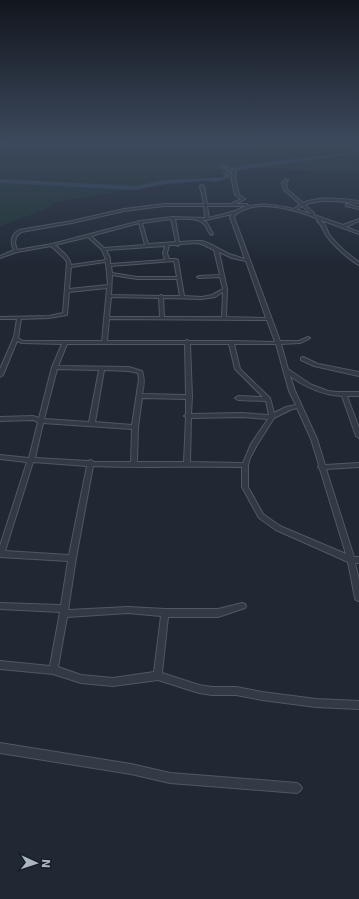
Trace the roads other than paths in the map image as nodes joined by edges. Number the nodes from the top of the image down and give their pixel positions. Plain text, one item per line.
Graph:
1 (234, 182) edge
2 (285, 182) edge
3 (202, 186) dead end
4 (359, 202) edge
5 (303, 204) junction
6 (347, 204) dead end
7 (205, 205) junction
8 (231, 205) junction
9 (255, 206) junction
10 (359, 208) edge
11 (296, 209) junction
12 (235, 212) junction
13 (312, 216) junction
14 (173, 218) junction
15 (208, 219) junction
16 (320, 219) junction
17 (198, 220) junction
18 (359, 220) edge
19 (140, 222) junction
20 (342, 227) junction
21 (359, 233) edge
22 (211, 234) dead end
23 (88, 235) junction
24 (52, 245) junction
25 (178, 245) junction
26 (148, 246) junction
27 (167, 246) junction
28 (102, 249) junction
29 (216, 249) junction
30 (16, 251) junction
31 (0, 257) edge
32 (167, 260) junction
33 (247, 260) junction
34 (109, 264) junction
35 (359, 264) edge
36 (70, 266) junction
37 (110, 274) junction
38 (222, 276) junction
39 (199, 277) dead end
40 (179, 278) junction
41 (110, 286) junction
42 (225, 289) junction
43 (67, 291) junction
44 (108, 296) junction
45 (161, 296) junction
46 (182, 297) junction
47 (0, 318) edge
48 (19, 318) junction
49 (106, 318) junction
50 (162, 318) junction
51 (224, 319) junction
52 (268, 319) junction
53 (15, 338) junction
54 (308, 338) dead end
55 (187, 341) junction
56 (65, 342) junction
57 (104, 342) junction
58 (231, 342) junction
59 (278, 343) junction
60 (303, 359) dead end
61 (55, 367) junction
62 (102, 369) junction
63 (285, 369) junction
64 (359, 374) edge
65 (0, 375) edge
66 (359, 394) edge
67 (344, 395) junction
68 (140, 396) junction
69 (189, 397) junction
70 (238, 398) dead end
71 (268, 399) junction
72 (299, 406) junction
73 (187, 416) junction
74 (272, 418) junction
75 (0, 419) edge
76 (42, 421) junction
77 (92, 424) junction
78 (135, 427) junction
79 (359, 436) edge
80 (0, 457) edge
81 (31, 460) junction
82 (91, 462) junction
83 (187, 464) junction
84 (134, 465) junction
85 (245, 465) junction
86 (359, 465) edge
87 (321, 467) junction
88 (0, 554) edge
89 (72, 558) junction
90 (351, 560) junction
91 (359, 560) edge
92 (359, 598) edge
93 (0, 606) edge
94 (242, 606) dead end
95 (65, 612) junction
96 (165, 612) junction
97 (0, 665) edge
98 (53, 670) junction
99 (158, 676) junction
100 (359, 705) edge
101 (0, 748) edge
102 (297, 788) dead end

1 - 8 street
2 - 5 street
3 - 7 street
4 - 5 street
5 - 11 street
5 - 13 street
6 - 10 street
7 - 8 street
7 - 15 street
7 - 30 street
8 - 9 street
9 - 11 street
9 - 12 street
11 - 13 street
12 - 15 street
12 - 33 street
13 - 16 street
14 - 17 street
14 - 19 street
14 - 25 street
15 - 17 street
16 - 20 street
16 - 35 street
17 - 22 street
18 - 20 street
19 - 23 street
19 - 26 street
20 - 21 street
23 - 24 street
23 - 28 street
24 - 30 street
24 - 36 street
25 - 27 street
25 - 29 street
26 - 27 street
26 - 28 street
27 - 32 street
28 - 34 street
29 - 33 street
29 - 38 street
30 - 31 street
32 - 34 street
32 - 40 street
33 - 52 street
34 - 36 street
34 - 37 street
36 - 43 street
37 - 40 street
37 - 41 street
38 - 39 street
38 - 42 street
40 - 46 street
41 - 43 street
41 - 44 street
42 - 46 street
42 - 51 street
43 - 48 street
44 - 45 street
44 - 49 street
45 - 46 street
45 - 50 street
47 - 48 street
48 - 53 street
49 - 50 street
49 - 57 street
50 - 51 street
51 - 52 street
52 - 59 street
53 - 56 street
53 - 65 street
54 - 59 street
55 - 57 street
55 - 58 street
55 - 69 street
56 - 57 street
56 - 61 street
58 - 59 street
58 - 71 street
59 - 63 street
60 - 64 street
61 - 62 street
61 - 76 street
62 - 68 street
62 - 77 street
63 - 67 street
63 - 72 street
66 - 67 street
67 - 79 street
68 - 69 street
68 - 78 street
69 - 73 street
70 - 71 street
71 - 74 street
72 - 74 street
72 - 87 street
73 - 74 street
73 - 83 street
74 - 85 street
75 - 76 street
76 - 77 street
76 - 81 street
77 - 78 street
78 - 84 street
80 - 81 street
81 - 82 street
81 - 88 street
82 - 84 street
82 - 89 street
83 - 84 street
83 - 85 street
85 - 90 street
86 - 87 street
87 - 90 street
88 - 89 street
89 - 95 street
90 - 91 street
90 - 92 street
93 - 95 street
94 - 96 street
95 - 96 street
95 - 98 street
96 - 99 street
97 - 98 street
98 - 99 street
99 - 100 street
101 - 102 street

